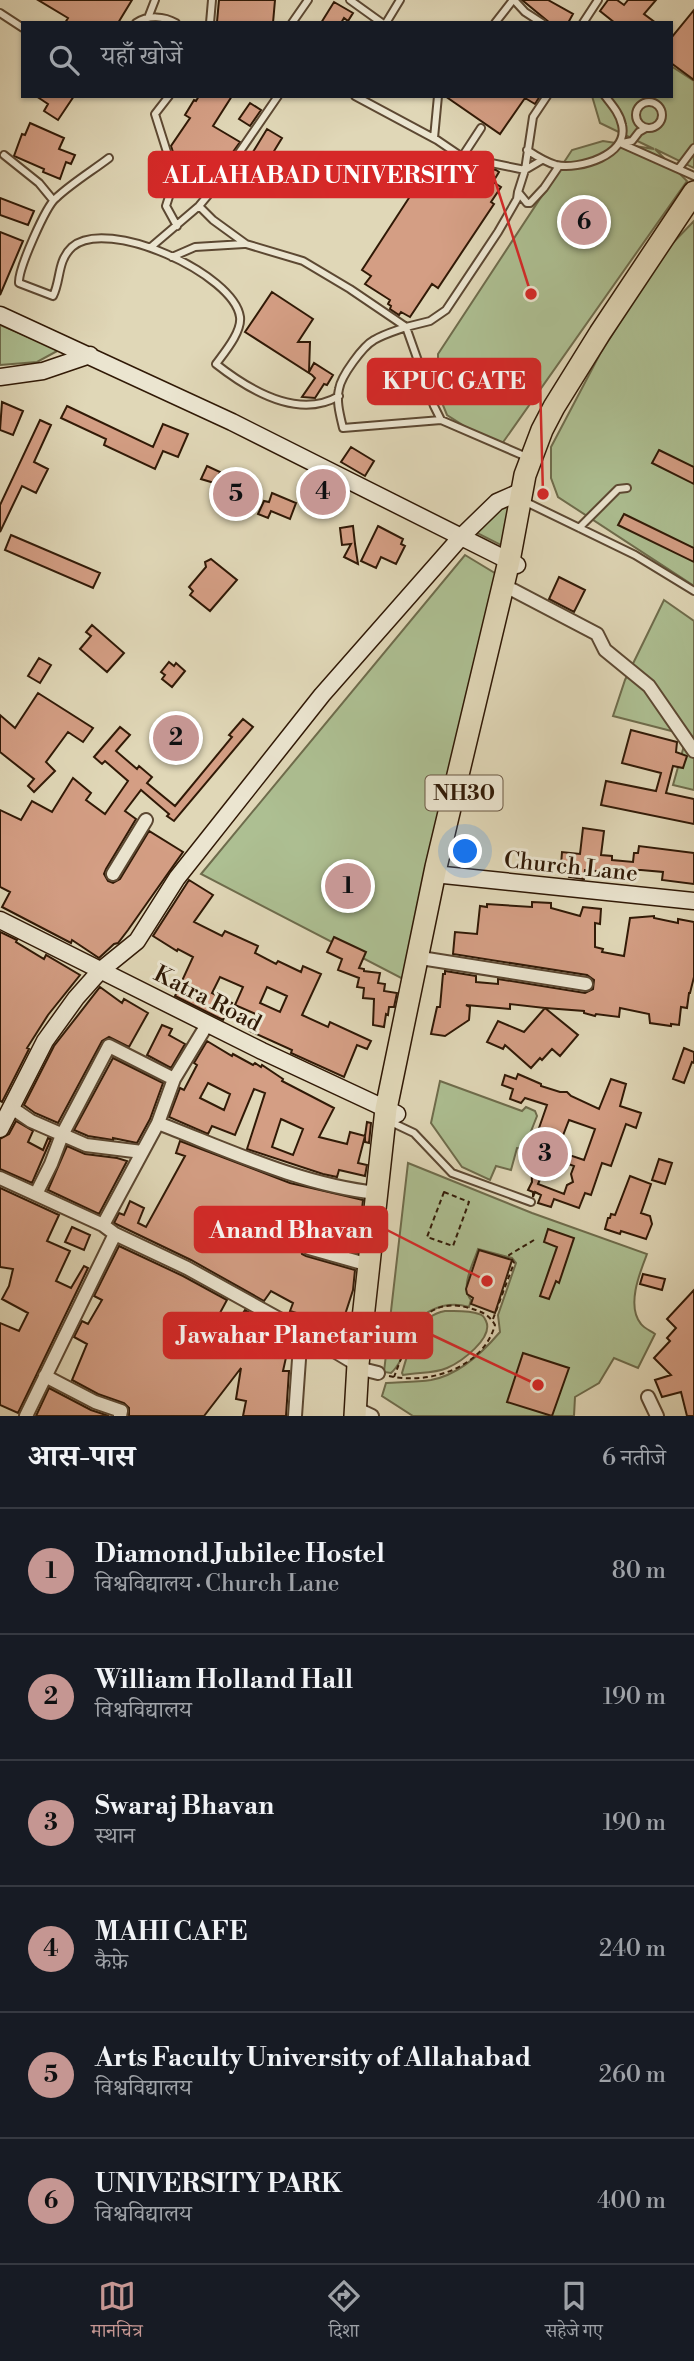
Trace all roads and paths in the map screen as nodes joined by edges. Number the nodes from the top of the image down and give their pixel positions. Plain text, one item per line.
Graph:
1 (155, 0) edge
2 (212, 0) edge
3 (308, 0) edge
4 (351, 0) edge
5 (400, 0) edge
6 (513, 0) edge
7 (598, 0) edge
8 (0, 13) edge
9 (148, 18) junction
10 (141, 21) edge
11 (171, 21) edge
12 (210, 21) edge
13 (293, 21) edge
14 (381, 21) edge
15 (385, 21) edge
16 (497, 21) edge
17 (539, 21) edge
18 (584, 21) edge
19 (21, 27) edge
20 (167, 98) edge
21 (277, 98) edge
22 (359, 98) edge
23 (438, 98) edge
24 (546, 98) edge
25 (608, 98) edge
26 (660, 98) edge
27 (656, 104) junction
28 (481, 128) dead end
29 (641, 128) junction
30 (434, 138) junction
31 (620, 143) junction
32 (694, 148) edge
33 (527, 150) junction
34 (4, 155) dead end
35 (462, 158) junction
36 (109, 159) dead end
37 (542, 160) junction
38 (559, 166) junction
39 (679, 168) junction
40 (525, 170) junction
41 (694, 176) edge
42 (518, 192) junction
43 (694, 192) edge
44 (53, 200) junction
45 (199, 206) junction
46 (694, 214) edge
47 (177, 226) junction
48 (246, 244) junction
49 (151, 247) junction
50 (172, 257) junction
51 (0, 315) edge
52 (406, 327) junction
53 (90, 355) junction
54 (0, 377) edge
55 (339, 396) junction
56 (441, 420) junction
57 (531, 459) junction
58 (627, 488) dead end
59 (526, 498) junction
60 (579, 528) junction
61 (461, 537) junction
62 (513, 563) junction
63 (513, 590) junction
64 (694, 591) edge
65 (694, 751) edge
66 (146, 820) dead end
67 (113, 874) dead end
68 (439, 875) junction
69 (694, 901) edge
70 (0, 920) edge
71 (426, 959) junction
72 (100, 971) junction
73 (586, 984) dead end
74 (208, 1023) junction
75 (174, 1079) junction
76 (12, 1108) junction
77 (393, 1116) junction
78 (158, 1123) junction
79 (0, 1129) edge
80 (62, 1135) junction
81 (142, 1152) junction
82 (0, 1178) edge
83 (377, 1193) junction
84 (36, 1195) junction
85 (469, 1202) joint
86 (531, 1202) dead end
87 (103, 1225) junction
88 (115, 1234) junction
89 (534, 1240) dead end
90 (309, 1248) dead end
91 (369, 1265) junction
92 (492, 1320) junction
93 (301, 1331) junction
94 (367, 1369) junction
95 (45, 1376) junction
96 (394, 1377) junction
97 (649, 1397) dead end
98 (362, 1414) edge
99 (26, 1416) edge
100 (120, 1416) edge
101 (295, 1416) edge
102 (657, 1416) edge

1 - 9 lane
2 - 12 lane
3 - 13 lane
4 - 14 lane
5 - 15 lane
6 - 16 lane
6 - 17 lane
7 - 18 lane
8 - 19 lane
9 - 10 lane
9 - 11 lane
20 - 47 lane
21 - 45 lane
22 - 30 lane
23 - 30 lane
24 - 33 lane
25 - 31 lane
26 - 27 lane
27 - 29 lane
27 - 29 lane
28 - 35 lane
29 - 31 lane
30 - 35 lane
31 - 38 lane
31 - 39 lane
32 - 39 lane
33 - 37 lane
33 - 40 lane
34 - 44 lane
35 - 40 lane
36 - 44 lane
37 - 38 lane
37 - 40 lane
38 - 42 lane
39 - 41 lane
40 - 42 lane
42 - 52 lane
43 - 57 highway
44 - 49 lane
45 - 47 lane
45 - 48 lane
46 - 59 highway
47 - 49 lane
48 - 50 lane
48 - 52 lane
49 - 50 lane
50 - 55 lane
51 - 53 street
52 - 55 lane
52 - 56 lane
53 - 54 street
53 - 61 street
55 - 56 lane
56 - 57 lane
57 - 59 highway
58 - 60 lane
59 - 60 lane
59 - 61 street
59 - 62 highway
60 - 64 lane
61 - 62 street
61 - 72 street
62 - 63 highway, NH30
62 - 68 highway
63 - 65 street
63 - 68 highway, NH30
66 - 67 street
68 - 69 street, Church Lane
68 - 71 highway, NH30
68 - 77 highway
70 - 72 street, Katra Road
71 - 73 street
71 - 77 highway, NH30
72 - 74 street, Katra Road
72 - 76 street
74 - 75 street
74 - 77 street, Katra Road
75 - 78 street
75 - 80 street
76 - 79 street
76 - 80 street
77 - 83 highway
77 - 86 lane
77 - 94 highway, NH30
78 - 81 street
78 - 83 street
80 - 81 street
80 - 84 street
81 - 87 street
82 - 84 street
83 - 91 highway
84 - 87 street
85 - 85 path
87 - 88 street
88 - 93 street
88 - 95 street
89 - 92 path
90 - 91 street
91 - 94 highway
92 - 96 path
92 - 96 path
93 - 94 street
93 - 101 street
94 - 96 path
94 - 98 highway
95 - 99 street
95 - 100 street
97 - 102 street

